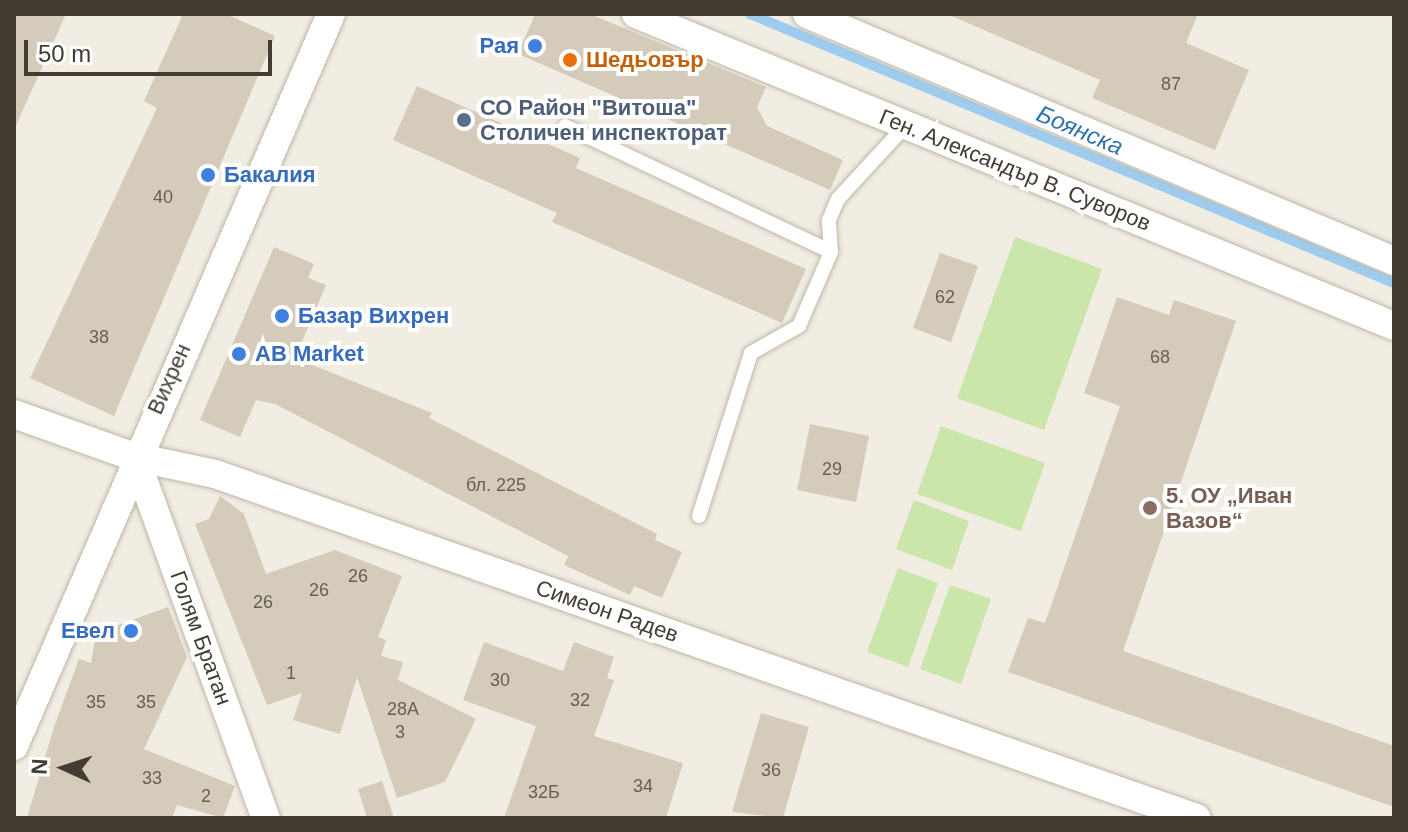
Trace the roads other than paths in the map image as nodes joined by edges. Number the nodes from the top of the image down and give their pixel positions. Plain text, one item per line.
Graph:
1 (331, 14) edge
2 (636, 14) edge
3 (807, 14) edge
4 (906, 125) junction
5 (565, 126) dead end
6 (831, 252) junction
7 (1394, 261) edge
8 (1394, 326) edge
9 (14, 414) edge
10 (135, 457) junction
11 (699, 516) dead end
12 (14, 746) edge
13 (266, 818) edge
14 (1196, 818) edge

1 - 10 street, Вихрен
2 - 4 street, Ген. Александър В. Суворов
3 - 7 street
4 - 6 lane
4 - 8 street, Ген. Александър В. Суворов
5 - 6 lane
6 - 11 lane
9 - 10 street, Симеон Радев
10 - 12 street, Вихрен
10 - 13 street, Голям Братан
10 - 14 street, Симеон Радев

